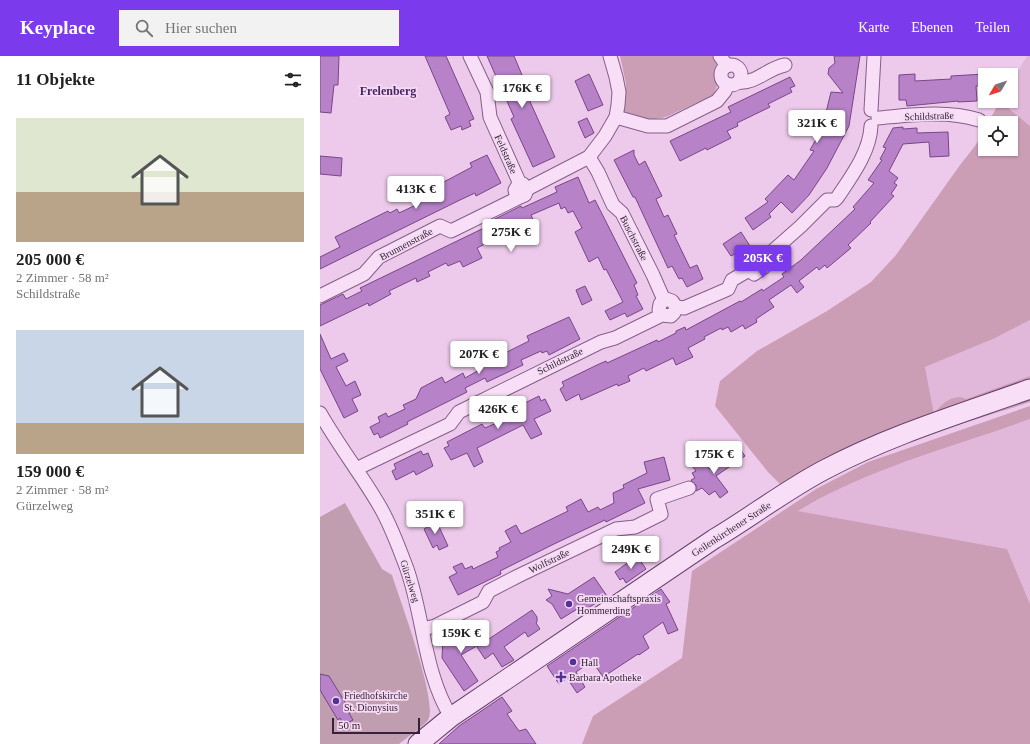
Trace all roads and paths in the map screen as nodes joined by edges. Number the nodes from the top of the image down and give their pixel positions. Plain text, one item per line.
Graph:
1 (470, 56) edge
2 (610, 56) edge
3 (874, 56) edge
4 (724, 61) edge
5 (785, 65) dead end
6 (733, 83) junction
7 (616, 117) junction
8 (873, 118) junction
9 (978, 120) dead end
10 (589, 158) junction
11 (521, 192) junction
12 (320, 296) edge
13 (664, 300) junction
14 (676, 307) junction
15 (662, 315) junction
16 (1030, 389) edge
17 (320, 413) edge
18 (356, 469) junction
19 (688, 488) dead end
20 (423, 629) junction
21 (451, 717) junction
22 (418, 744) edge

1 - 11 street, Feldstraße
2 - 7 street
3 - 8 street, Schildstraße
4 - 6 street
5 - 6 street
6 - 7 street
7 - 10 street
8 - 9 street, Schildstraße
8 - 14 street, Schildstraße
10 - 11 street
10 - 13 street, Buschstraße
11 - 12 street, Brunnenstraße
13 - 14 street
13 - 15 street
14 - 15 street, Schildstraße
15 - 18 street, Schildstraße
16 - 21 main road, Geilenkirchener Straße
17 - 18 street, Gürzelweg
18 - 20 street, Gürzelweg
19 - 20 street, Wolfstraße
20 - 21 street, Gürzelweg
21 - 22 main road, Geilenkirchener Straße

